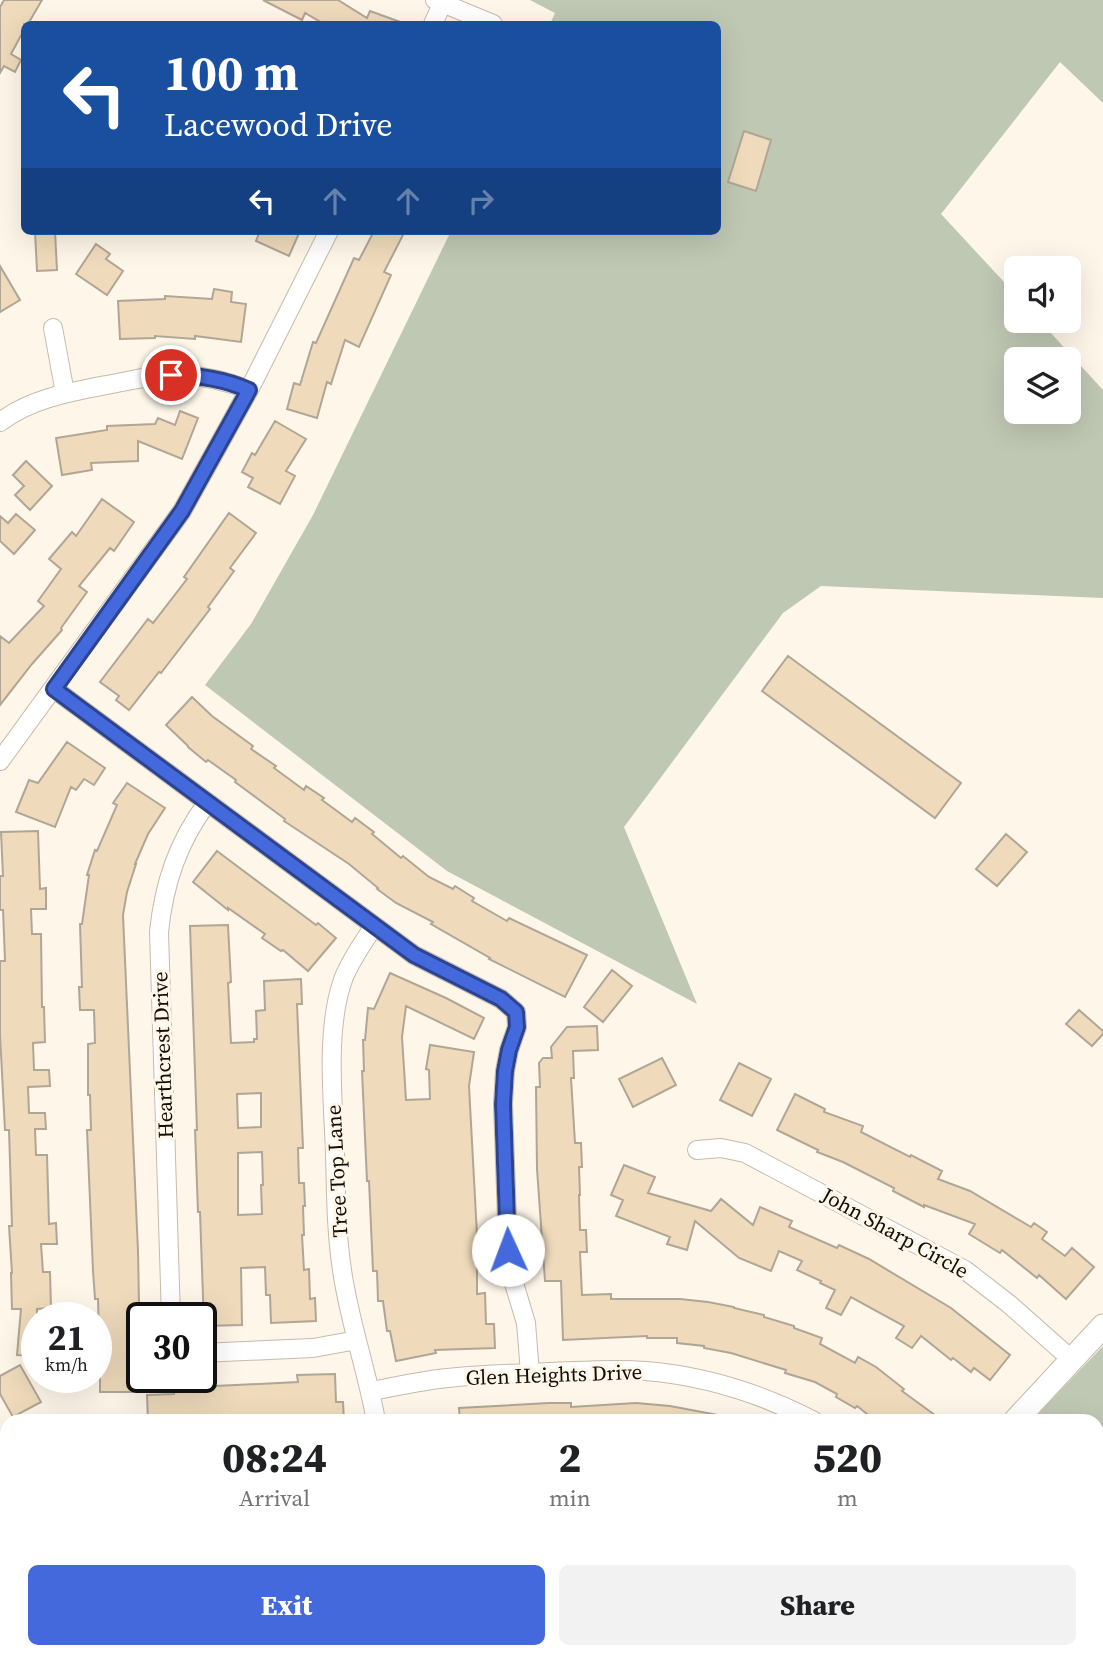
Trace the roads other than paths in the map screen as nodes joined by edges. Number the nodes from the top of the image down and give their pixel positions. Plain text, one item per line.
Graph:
1 (439, 2) edge
2 (434, 21) edge
3 (486, 21) edge
4 (327, 235) edge
5 (52, 328) dead end
6 (249, 390) junction
7 (65, 393) junction
8 (0, 422) edge
9 (54, 689) junction
10 (0, 761) edge
11 (207, 803) junction
12 (374, 926) junction
13 (698, 1150) dead end
14 (171, 1302) edge
15 (1103, 1326) edge
16 (357, 1340) junction
17 (217, 1352) edge
18 (1071, 1359) junction
19 (530, 1373) junction
20 (370, 1391) junction
21 (375, 1414) edge
22 (801, 1414) edge
23 (1021, 1414) edge

1 - 2 street
1 - 3 street
4 - 6 street
5 - 7 street
6 - 7 street
6 - 9 street
7 - 8 street
9 - 10 street
9 - 11 street
11 - 12 street
11 - 14 street, Hearthcrest Drive
12 - 16 street, Tree Top Lane
12 - 19 street
13 - 18 street, John Sharp Circle
15 - 18 street
16 - 17 street
16 - 20 street, Tree Top Lane
18 - 23 street
19 - 20 street, Glen Heights Drive
19 - 22 street, Glen Heights Drive
20 - 21 street, Tree Top Lane

